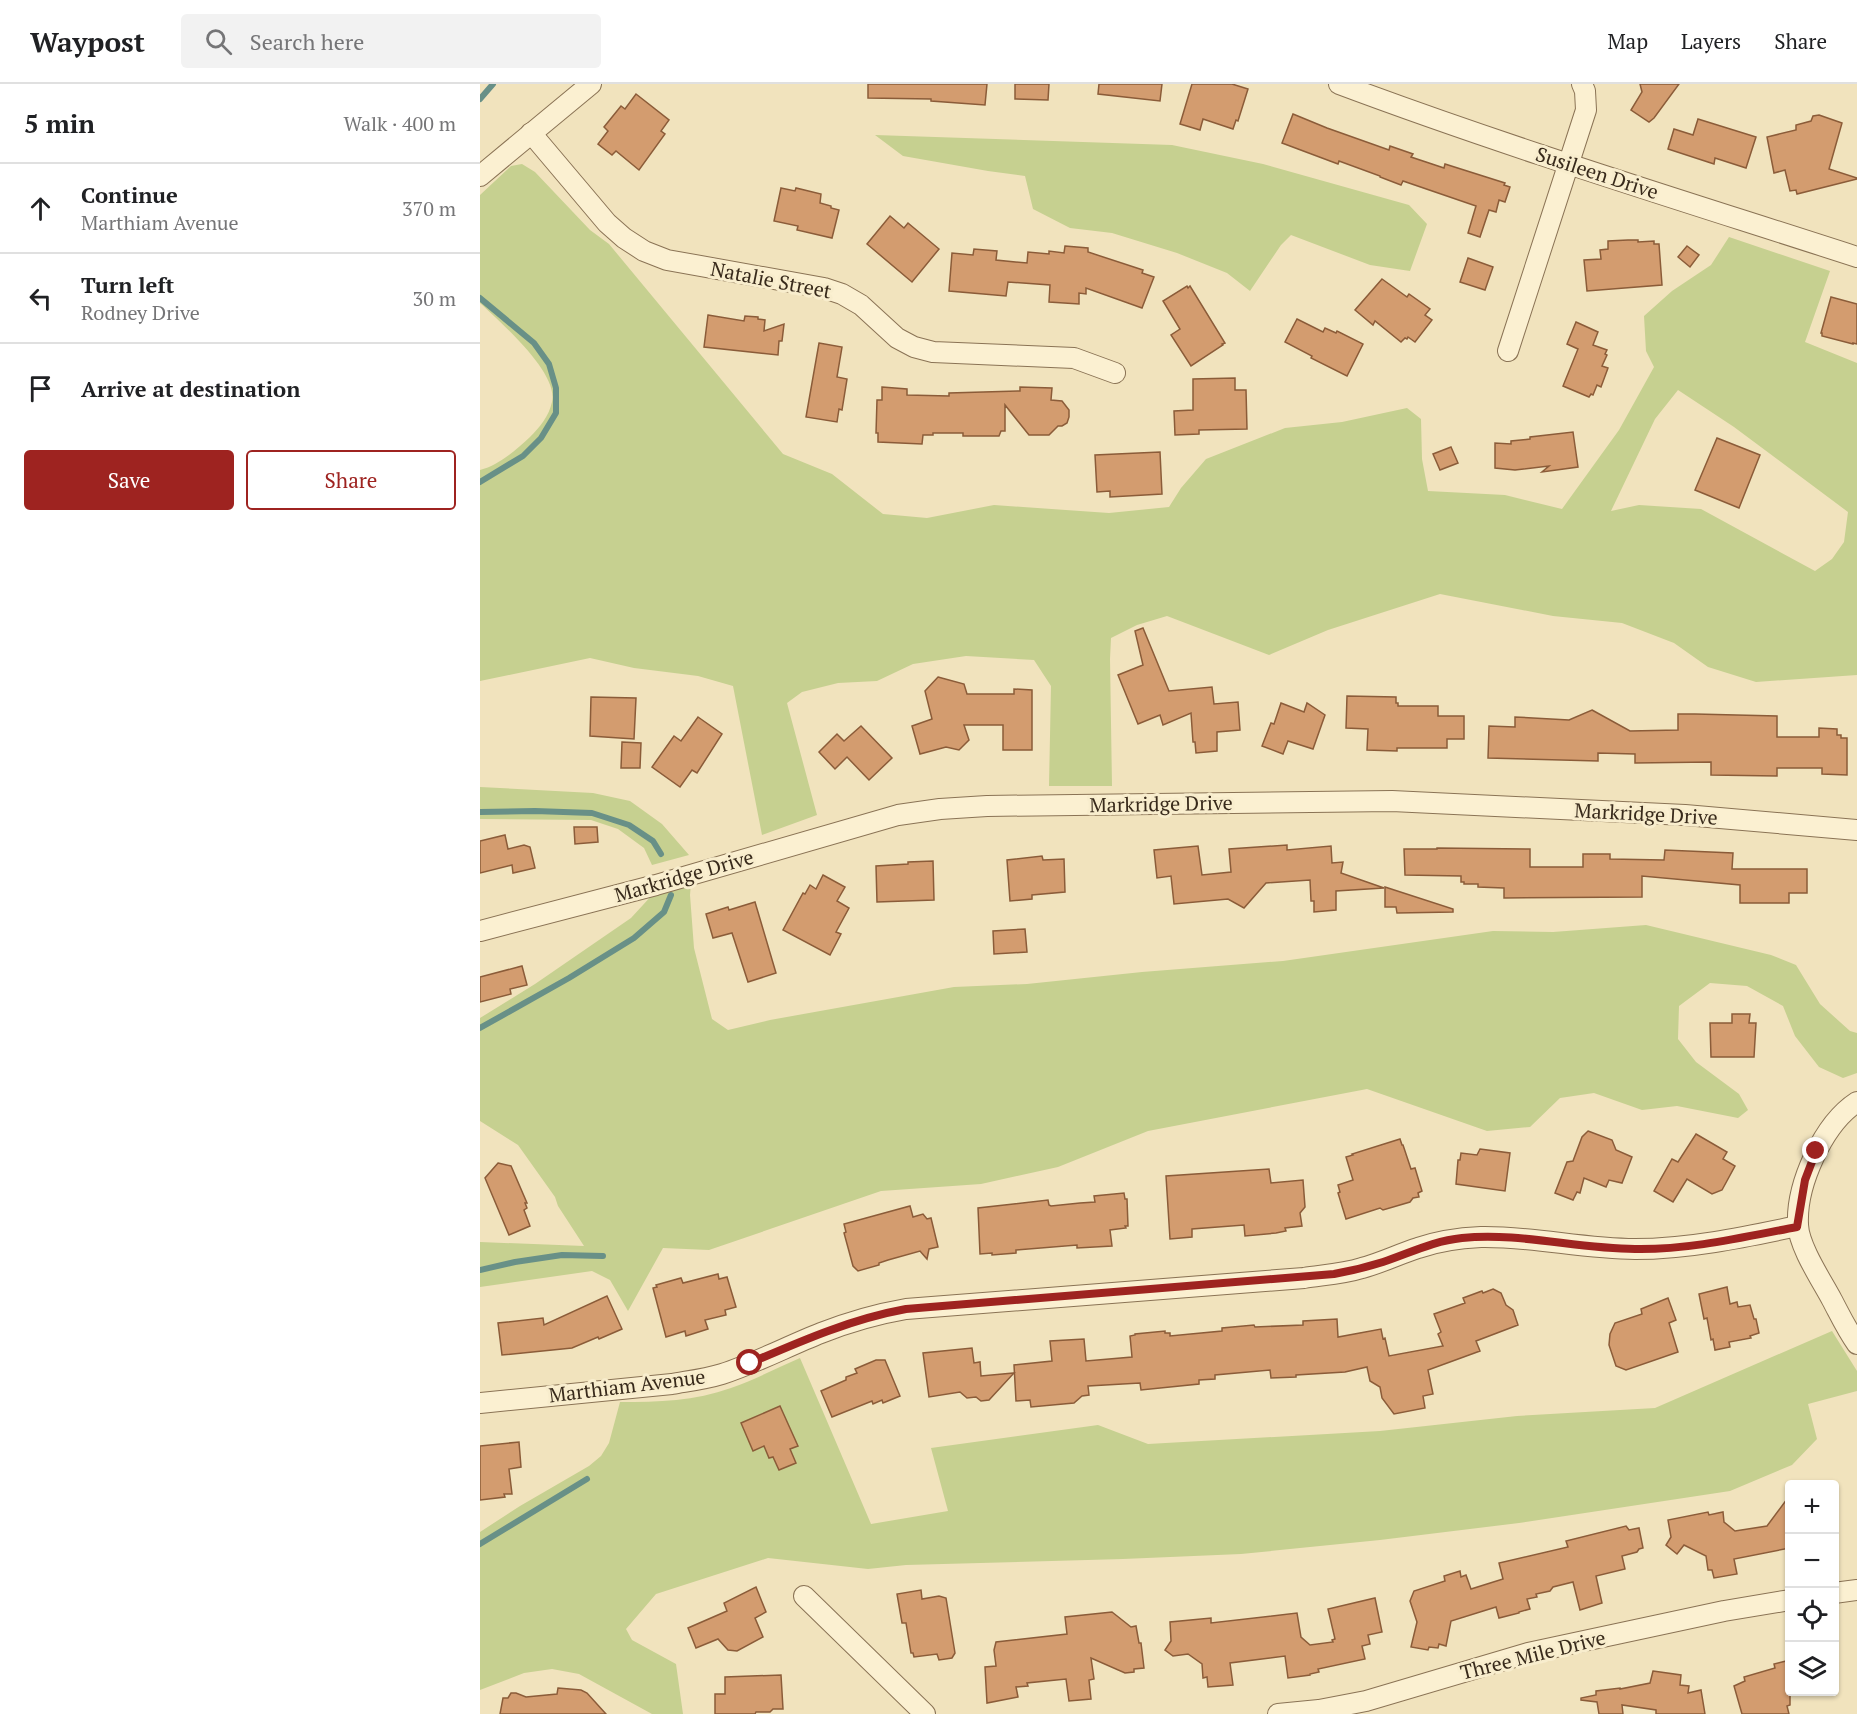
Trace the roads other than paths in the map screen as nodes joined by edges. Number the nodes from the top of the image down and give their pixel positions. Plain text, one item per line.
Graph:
1 (591, 84) edge
2 (1339, 84) edge
3 (1582, 84) edge
4 (531, 134) junction
5 (1568, 165) junction
6 (480, 176) edge
7 (1857, 257) edge
8 (1508, 351) dead end
9 (1114, 373) dead end
10 (1857, 830) edge
11 (480, 931) edge
12 (1857, 1102) edge
13 (1797, 1227) junction
14 (1857, 1344) edge
15 (480, 1403) edge
16 (1857, 1590) edge
17 (1839, 1592) edge
18 (804, 1596) dead end
19 (1785, 1601) edge
20 (925, 1714) edge
21 (1278, 1714) edge

1 - 4 street
2 - 5 street, Susileen Drive
3 - 5 street
4 - 6 street
4 - 9 street, Natalie Street
5 - 7 street, Susileen Drive
5 - 8 street
10 - 11 street, Markridge Drive
12 - 13 street
13 - 14 street
13 - 15 street, Marthiam Avenue
16 - 17 street
18 - 20 street
19 - 21 street, Three Mile Drive

